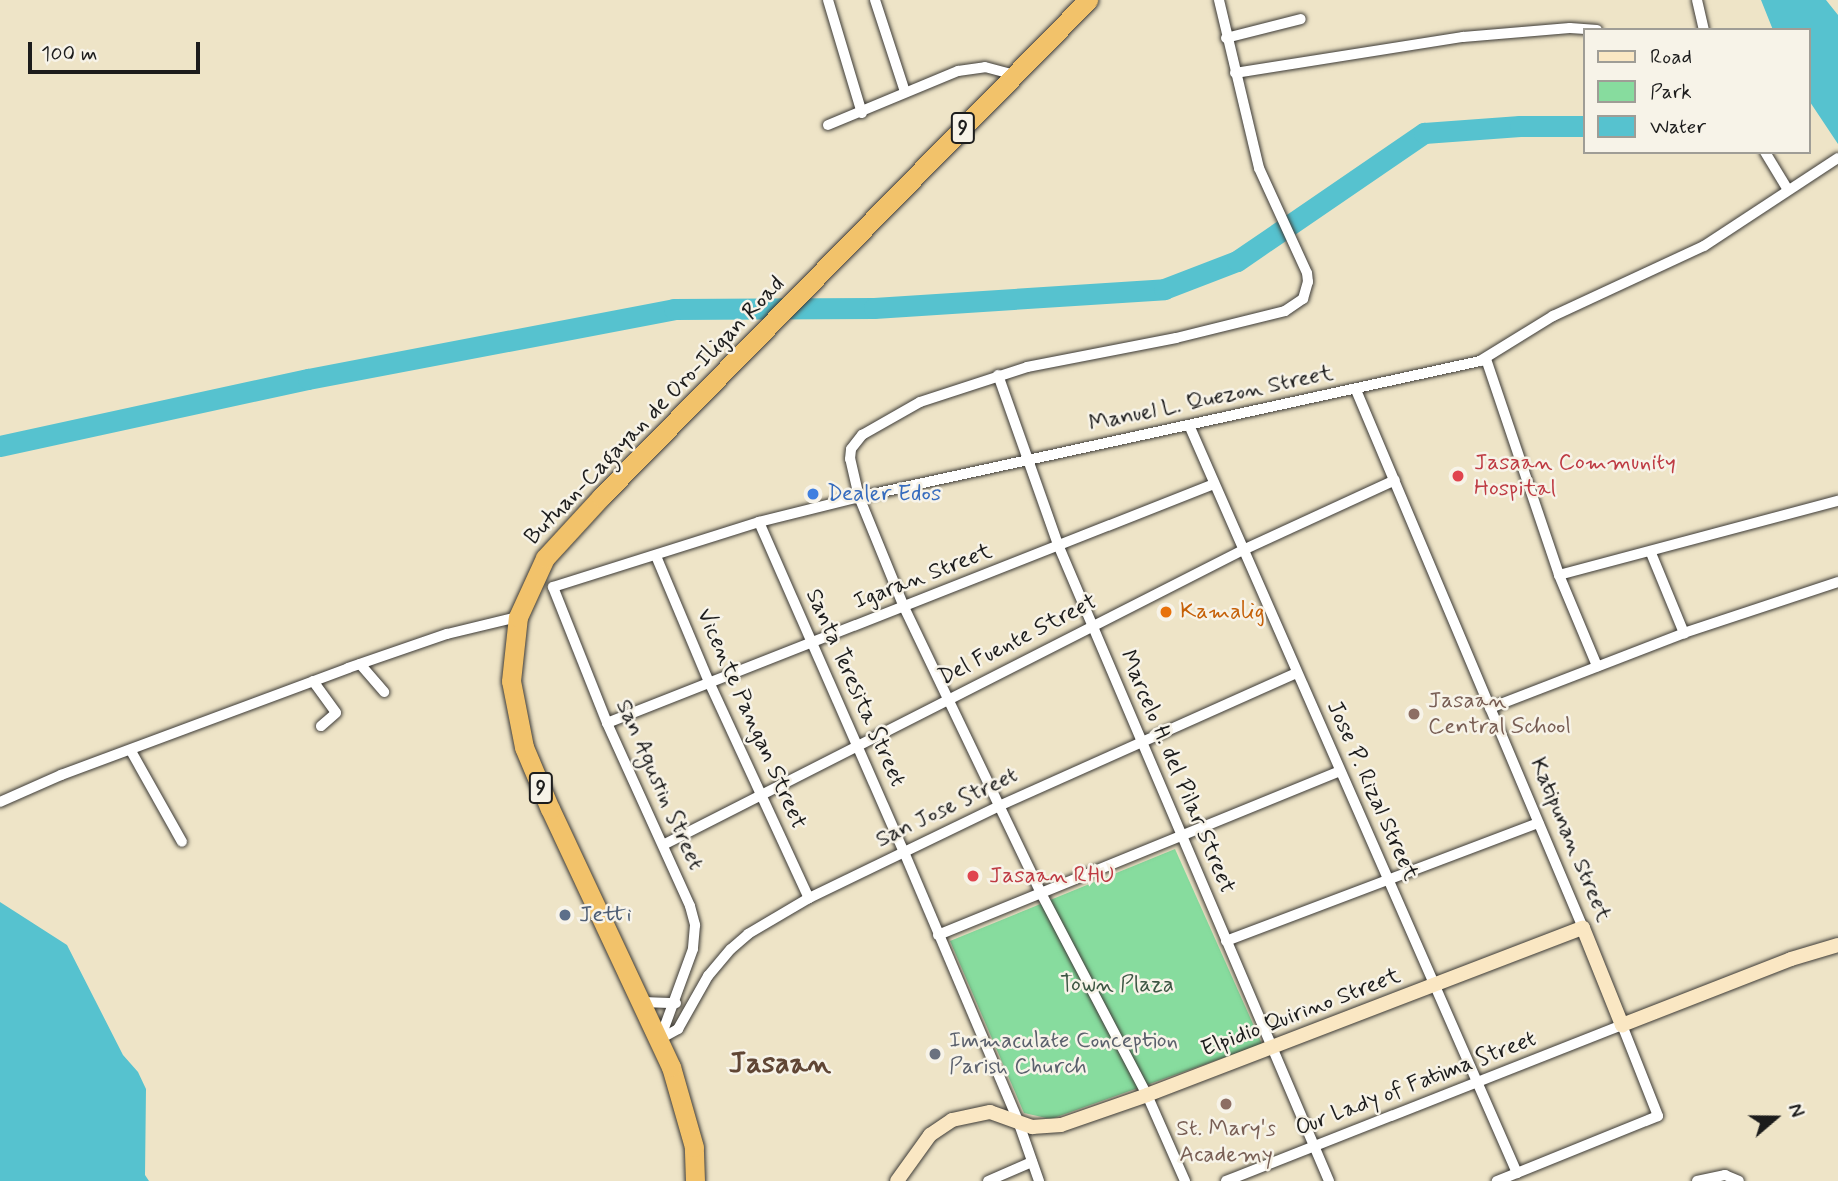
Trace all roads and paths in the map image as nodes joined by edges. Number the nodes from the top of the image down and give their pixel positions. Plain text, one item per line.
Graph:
1 (828, 0) edge
2 (875, 0) edge
3 (1088, 0) edge
4 (1219, 0) edge
5 (1697, 0) edge
6 (1301, 19) dead end
7 (1704, 28) edge
8 (1582, 29) edge
9 (1226, 38) junction
10 (1236, 73) junction
11 (1015, 75) junction
12 (905, 92) junction
13 (862, 113) junction
14 (828, 125) dead end
15 (1766, 154) edge
16 (1838, 158) edge
17 (1788, 190) junction
18 (1486, 359) junction
19 (998, 375) junction
20 (1356, 390) junction
21 (1189, 425) junction
22 (1026, 459) junction
23 (1395, 480) junction
24 (1214, 484) junction
25 (859, 497) junction
26 (1838, 501) edge
27 (759, 522) junction
28 (1059, 547) junction
29 (1243, 550) junction
30 (1651, 553) junction
31 (656, 556) junction
32 (1559, 575) junction
33 (534, 578) junction
34 (1838, 582) edge
35 (553, 587) junction
36 (904, 607) junction
37 (518, 617) junction
38 (1093, 626) junction
39 (1684, 633) junction
40 (810, 643) junction
41 (359, 664) junction
42 (1597, 666) junction
43 (1297, 673) junction
44 (313, 681) junction
45 (709, 682) junction
46 (384, 692) dead end
47 (947, 699) junction
48 (1490, 708) junction
49 (607, 723) junction
50 (321, 726) dead end
51 (1142, 742) junction
52 (858, 745) junction
53 (131, 751) junction
54 (1340, 771) junction
55 (761, 794) junction
56 (0, 802) edge
57 (999, 806) junction
58 (1538, 823) junction
59 (1180, 836) junction
60 (183, 842) dead end
61 (663, 845) junction
62 (904, 852) junction
63 (1388, 878) junction
64 (1041, 893) junction
65 (809, 898) junction
66 (1583, 928) junction
67 (938, 935) junction
68 (1226, 941) junction
69 (1838, 945) edge
70 (1434, 987) junction
71 (643, 1002) junction
72 (676, 1003) junction
73 (1622, 1025) junction
74 (660, 1038) junction
75 (1273, 1048) junction
76 (1477, 1083) junction
77 (1147, 1096) junction
78 (1018, 1121) junction
79 (1315, 1146) junction
80 (1032, 1162) junction
81 (1517, 1173) junction
82 (695, 1181) edge
83 (897, 1181) edge
84 (988, 1181) edge
85 (1039, 1181) edge
86 (1185, 1181) edge
87 (1226, 1181) edge
88 (1329, 1181) edge
89 (1497, 1181) edge
90 (1697, 1181) edge
91 (1739, 1181) edge

1 - 13 street
2 - 12 street
3 - 11 highway, Butuan-Cagayan de Oro-Iligan Road / 9
4 - 9 street
5 - 7 street
6 - 9 street
8 - 10 street
9 - 10 street
10 - 19 street
11 - 12 street
11 - 33 highway, Butuan-Cagayan de Oro-Iligan Road / 9
12 - 13 street
13 - 14 street
15 - 17 street
16 - 17 street, Manuel L. Quezon Street
17 - 18 street, Manuel L. Quezon Street
18 - 20 street, Manuel L. Quezon Street
18 - 32 street
19 - 22 street, Marcelo H. del Pilar Street
19 - 25 street
20 - 21 street, Manuel L. Quezon Street
20 - 23 street, Katipunan Street
21 - 22 street, Manuel L. Quezon Street
21 - 24 street, Jose P. Rizal Street
22 - 25 street, Manuel L. Quezon Street
22 - 28 street, Marcelo H. del Pilar Street
23 - 29 street, Del Fuente Street
23 - 48 street, Katipunan Street
24 - 28 street, Igaran Street
24 - 29 street, Jose P. Rizal Street
25 - 27 street, Manuel L. Quezon Street
25 - 36 street
26 - 30 street
27 - 31 street, Manuel L. Quezon Street
27 - 40 street, Santa Teresita Street
28 - 36 street, Igaran Street
28 - 38 street, Marcelo H. del Pilar Street
29 - 38 street, Del Fuente Street
29 - 43 street, Jose P. Rizal Street
30 - 32 street
30 - 39 street
31 - 35 street, Manuel L. Quezon Street
31 - 45 street, Vicente Pangan Street
32 - 42 street
33 - 35 street
33 - 37 highway, Butuan-Cagayan de Oro-Iligan Road / 9
34 - 39 street
35 - 49 street, San Agustin Street
36 - 40 street, Igaran Street
36 - 47 street
37 - 41 street
37 - 71 highway, Butuan-Cagayan de Oro-Iligan Road / 9
38 - 47 street, Del Fuente Street
38 - 51 street, Marcelo H. del Pilar Street
39 - 42 street
40 - 45 street, Igaran Street
40 - 52 street, Santa Teresita Street
41 - 44 street
41 - 46 street
42 - 48 street
43 - 51 street, San Jose Street
43 - 54 street, Jose P. Rizal Street
44 - 50 street
44 - 53 street
45 - 49 street, Igaran Street
45 - 55 street, Vicente Pangan Street
47 - 52 street, Del Fuente Street
47 - 57 street
48 - 58 street, Katipunan Street
49 - 61 street, San Agustin Street
51 - 57 street, San Jose Street
51 - 59 street, Marcelo H. del Pilar Street
52 - 55 street, Del Fuente Street
52 - 62 street, Santa Teresita Street
53 - 56 street
53 - 60 street
54 - 59 street
54 - 63 street, Jose P. Rizal Street
55 - 61 street, Del Fuente Street
55 - 65 street, Vicente Pangan Street
57 - 62 street, San Jose Street
57 - 64 street
58 - 63 street
58 - 66 street, Katipunan Street
59 - 64 street
59 - 68 street, Marcelo H. del Pilar Street
61 - 72 street, San Agustin Street
62 - 65 street, San Jose Street
62 - 67 street, Santa Teresita Street
63 - 68 street
63 - 70 street, Jose P. Rizal Street
64 - 67 street
64 - 77 street
65 - 74 street, San Jose Street
66 - 70 street, Elpidio Quirino Street
66 - 73 street, Katipunan Street
67 - 78 street, Santa Teresita Street
68 - 75 street, Marcelo H. del Pilar Street
69 - 73 street
70 - 75 street, Elpidio Quirino Street
70 - 76 street, Jose P. Rizal Street
71 - 72 street
71 - 74 highway, Butuan-Cagayan de Oro-Iligan Road / 9
72 - 74 street, San Agustin Street
73 - 76 street, Our Lady of Fatima Street
73 - 81 street, Katipunan Street
74 - 82 highway, Butuan-Cagayan de Oro-Iligan Road / 9
75 - 77 street, Elpidio Quirino Street
75 - 79 street, Marcelo H. del Pilar Street
76 - 79 street, Our Lady of Fatima Street
76 - 81 street, Jose P. Rizal Street
77 - 78 street, Elpidio Quirino Street
77 - 86 street
78 - 80 street, Santa Teresita Street
78 - 83 street, Elpidio Quirino Street
79 - 87 street, Our Lady of Fatima Street
79 - 88 street, Marcelo H. del Pilar Street
80 - 84 street
80 - 85 street, Santa Teresita Street
81 - 89 street
90 - 91 street

